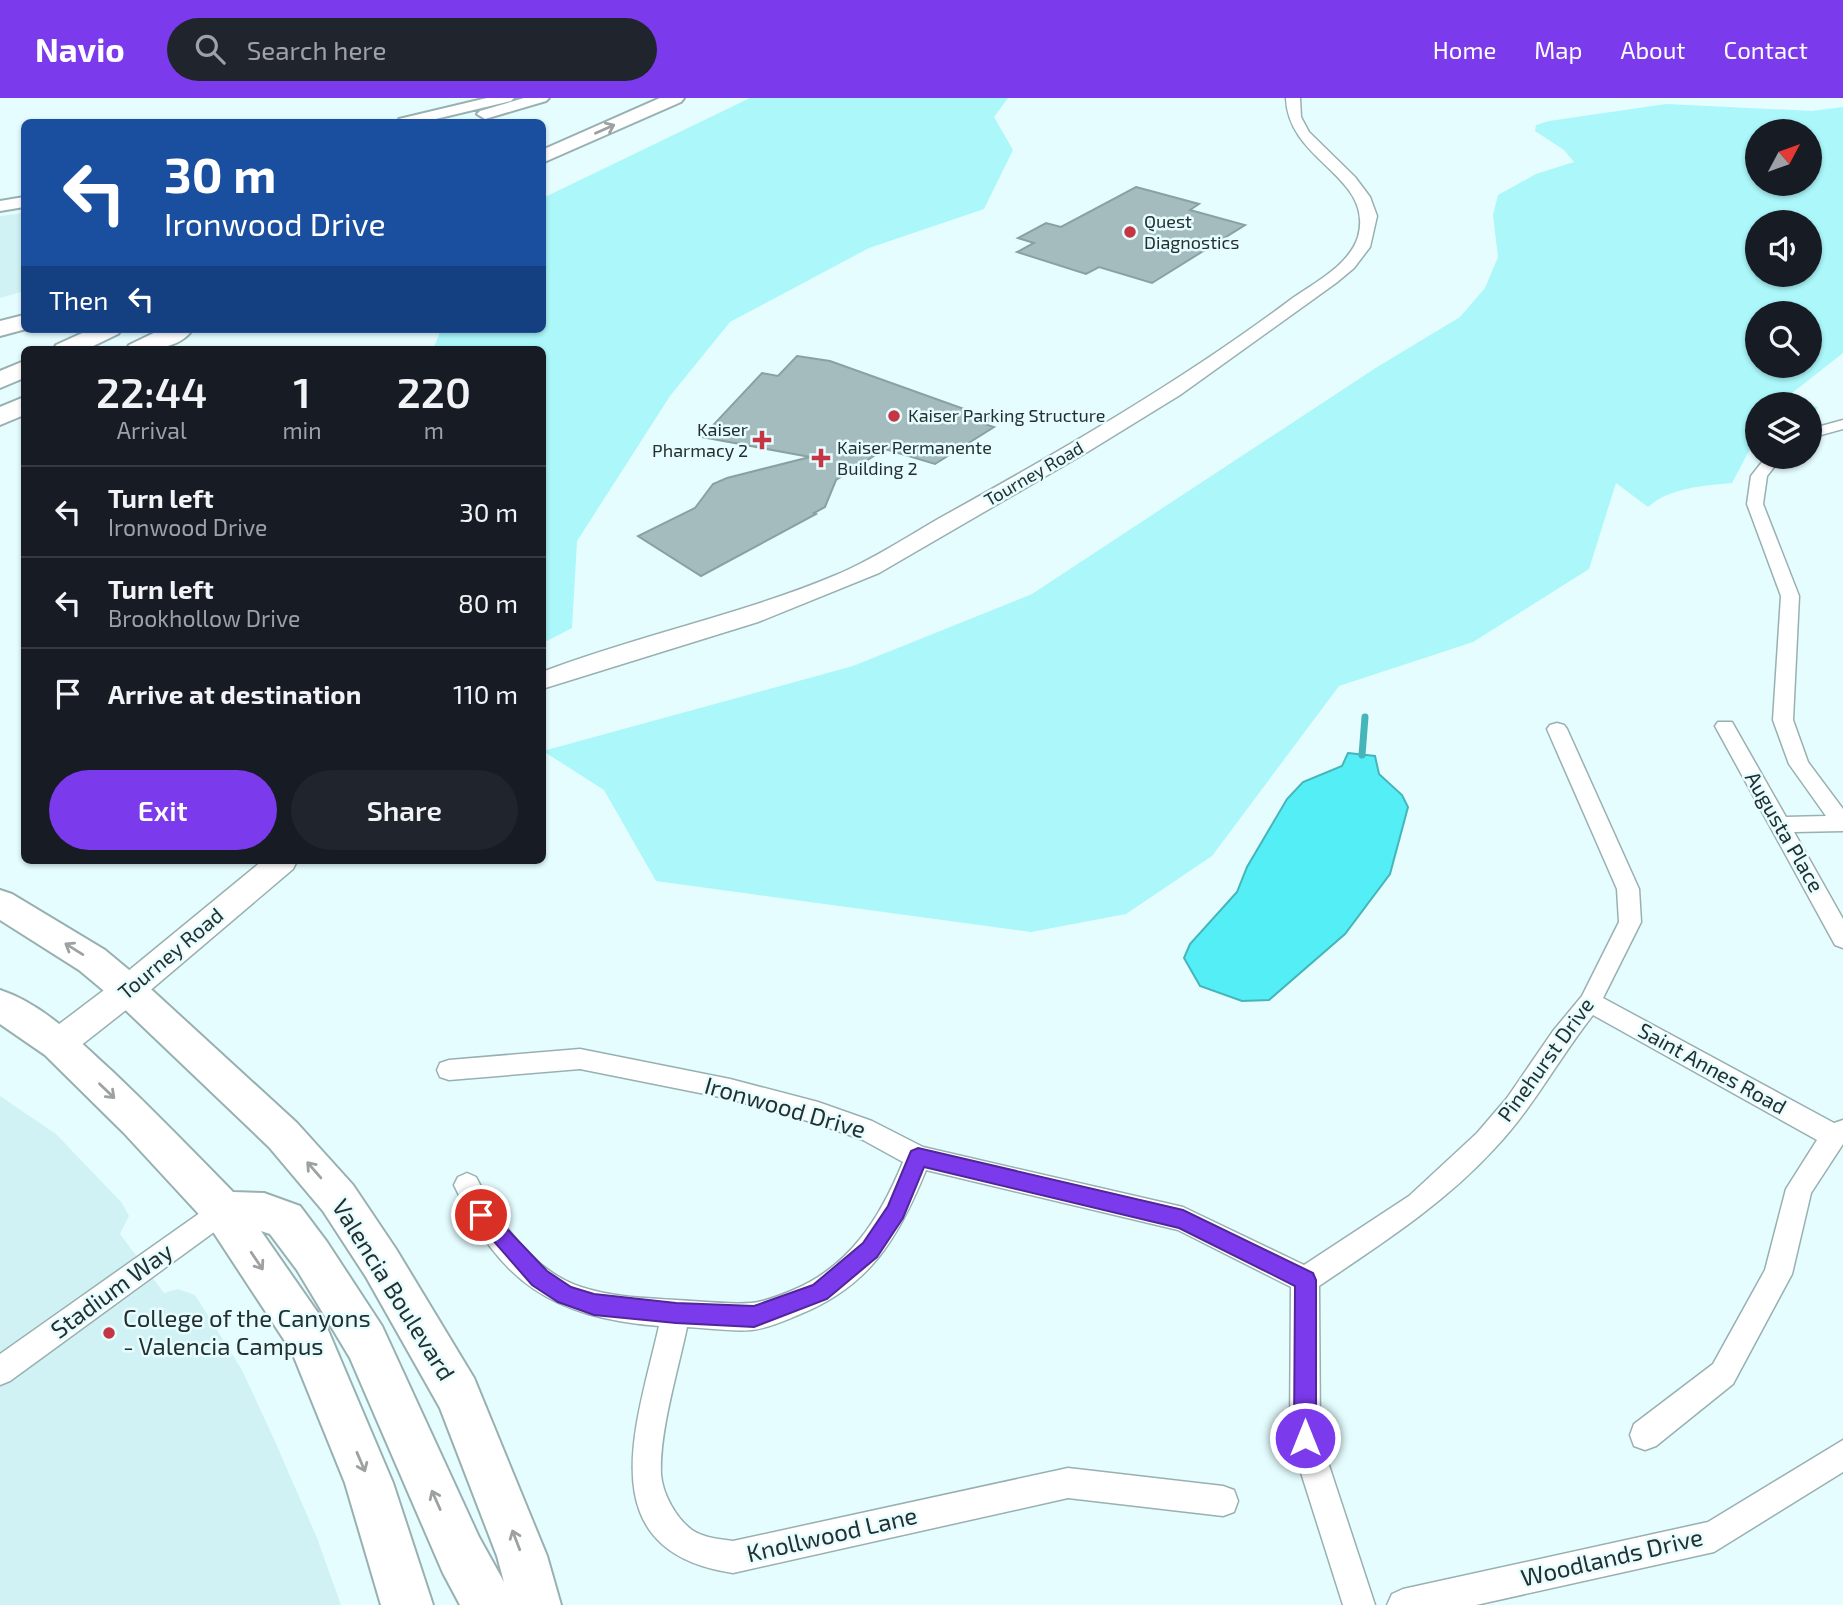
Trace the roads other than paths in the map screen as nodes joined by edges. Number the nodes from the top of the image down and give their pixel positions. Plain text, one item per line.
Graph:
1 (506, 98) edge
2 (541, 98) edge
3 (676, 98) edge
4 (1293, 98) edge
5 (418, 119) edge
6 (460, 119) edge
7 (546, 155) edge
8 (21, 190) edge
9 (0, 194) edge
10 (21, 202) edge
11 (0, 206) edge
12 (21, 323) edge
13 (0, 329) edge
14 (101, 333) edge
15 (173, 333) edge
16 (74, 346) edge
17 (146, 346) edge
18 (21, 370) edge
19 (0, 380) edge
20 (1843, 424) edge
21 (1822, 430) edge
22 (1765, 469) edge
23 (546, 679) edge
24 (1725, 726) dead end
25 (1557, 729) dead end
26 (1843, 823) edge
27 (1778, 825) junction
28 (278, 864) edge
29 (0, 903) edge
30 (1843, 939) edge
31 (128, 990) junction
32 (1590, 1002) junction
33 (0, 1005) edge
34 (58, 1044) junction
35 (449, 1070) dead end
36 (1838, 1133) edge
37 (918, 1157) junction
38 (467, 1185) dead end
39 (223, 1211) junction
40 (1305, 1280) junction
41 (676, 1313) junction
42 (0, 1371) edge
43 (1645, 1435) dead end
44 (1843, 1455) edge
45 (1223, 1501) dead end
46 (407, 1605) edge
47 (488, 1605) edge
48 (536, 1605) edge
49 (1359, 1605) edge
50 (1403, 1605) edge

1 - 5 main road
2 - 6 main road
7 -> 3 highway
4 - 23 street, Tourney Road
8 - 9 main road
10 - 11 main road
12 - 13 highway
14 - 16 highway
15 - 17 highway
18 - 19 highway
20 - 21 street
22 - 26 street
24 - 27 street, Augusta Place
25 - 32 street, Pinehurst Drive
26 - 27 street
27 - 30 street, Augusta Place
28 - 31 street, Tourney Road
31 -> 29 main road, Valencia Boulevard
31 - 34 street, Tourney Road
48 -> 31 main road, Valencia Boulevard
32 - 36 street, Saint Annes Road
32 - 40 street, Pinehurst Drive
33 - 34 main road
34 -> 39 main road
35 - 37 street, Ironwood Drive
36 - 43 street
37 - 40 street, Ironwood Drive
37 - 41 street
38 - 41 street
39 - 42 street, Stadium Way
39 -> 46 main road
47 -> 39 main road
40 - 49 street
41 - 45 street, Knollwood Lane
44 - 50 street, Woodlands Drive

